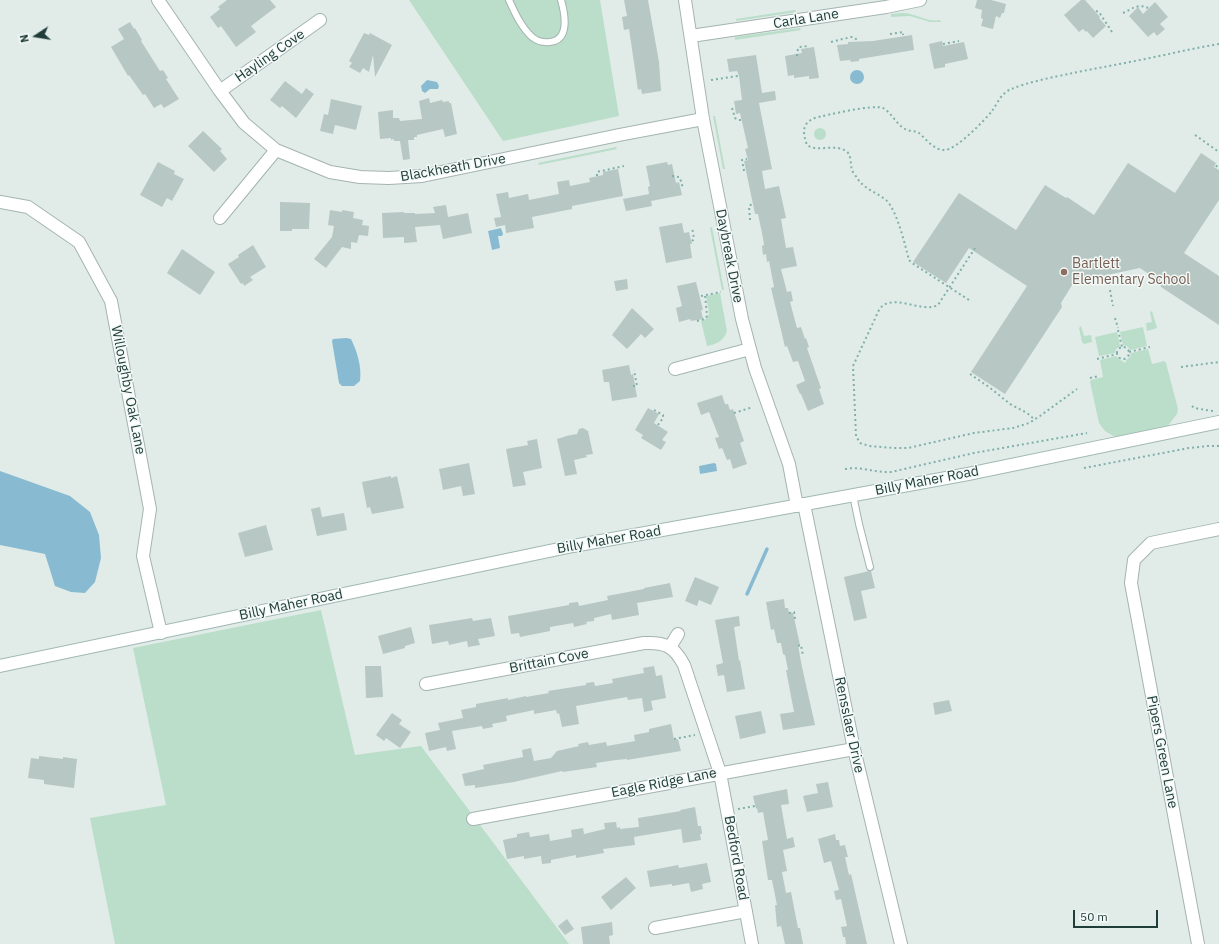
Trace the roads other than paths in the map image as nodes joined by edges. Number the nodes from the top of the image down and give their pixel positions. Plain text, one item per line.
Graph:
1 (158, 0) edge
2 (508, 0) edge
3 (561, 0) edge
4 (685, 0) edge
5 (920, 0) edge
6 (320, 20) dead end
7 (691, 36) junction
8 (220, 91) junction
9 (703, 120) junction
10 (276, 150) junction
11 (0, 202) edge
12 (220, 218) dead end
13 (750, 349) junction
14 (675, 368) dead end
15 (1218, 417) edge
16 (853, 495) junction
17 (800, 505) junction
18 (1219, 529) edge
19 (870, 567) dead end
20 (161, 633) junction
21 (678, 634) dead end
22 (670, 647) junction
23 (0, 666) edge
24 (426, 684) dead end
25 (854, 749) junction
26 (720, 773) junction
27 (473, 819) dead end
28 (746, 911) junction
29 (656, 928) dead end
30 (752, 944) edge
31 (901, 944) edge
32 (1198, 944) edge

1 - 8 street, Blackheath Drive
2 - 3 lane
4 - 7 street, Daybreak Drive
5 - 7 street, Carla Lane
6 - 8 street, Hayling Cove
7 - 9 street, Daybreak Drive
8 - 10 street, Blackheath Drive
9 - 10 street, Blackheath Drive
9 - 13 street, Daybreak Drive
10 - 12 street
11 - 20 street, Willoughby Oak Lane
13 - 14 street
13 - 17 street, Daybreak Drive
15 - 16 street, Billy Maher Road
16 - 17 street, Billy Maher Road
16 - 19 lane
17 - 20 street, Billy Maher Road
17 - 25 street, Rensslaer Drive
18 - 32 street, Pipers Green Lane
20 - 23 street, Billy Maher Road
21 - 22 street
22 - 24 street, Brittain Cove
22 - 26 street
25 - 26 street, Eagle Ridge Lane
25 - 31 street, Rensslaer Drive
26 - 27 street, Eagle Ridge Lane
26 - 28 street, Bedford Road
28 - 29 street
28 - 30 street, Bedford Road

